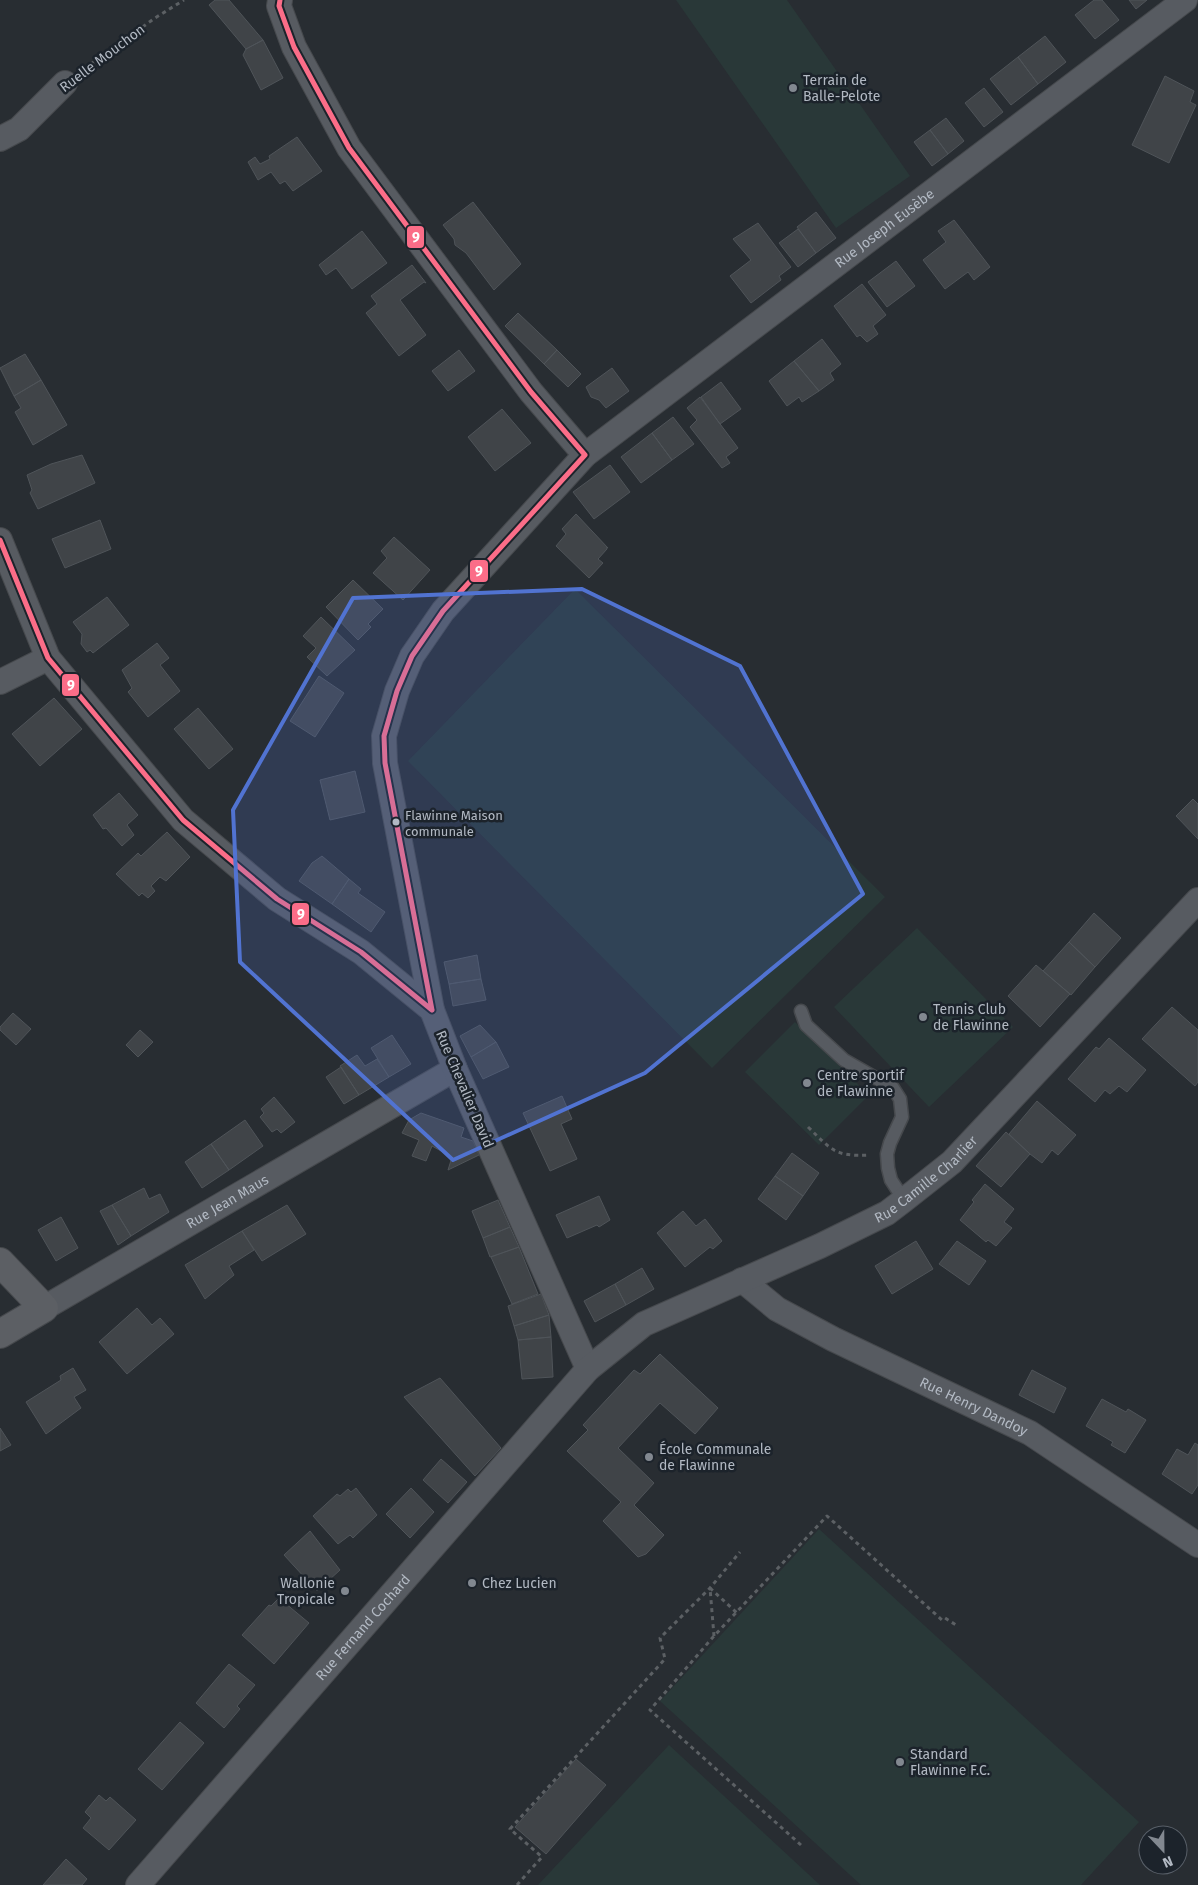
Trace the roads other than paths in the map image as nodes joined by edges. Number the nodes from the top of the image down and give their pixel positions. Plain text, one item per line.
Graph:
1 (280, 0) edge
2 (1185, 0) edge
3 (65, 83) road end
4 (0, 139) edge
5 (585, 455) junction
6 (0, 540) edge
7 (48, 658) junction
8 (0, 682) edge
9 (1198, 900) edge
10 (432, 1010) junction
11 (801, 1011) dead end
12 (455, 1069) junction
13 (904, 1200) junction
14 (0, 1262) edge
15 (742, 1280) junction
16 (44, 1308) junction
17 (0, 1334) edge
18 (588, 1369) junction
19 (1198, 1545) edge
20 (138, 1885) edge

1 - 5 street
2 - 5 street, Rue Joseph Eusèbe
3 - 4 street, Ruelle Mouchon
5 - 10 street, Rue Chevalier David
6 - 7 street
7 - 8 street
7 - 10 street
9 - 13 street, Rue Camille Charlier
10 - 12 street, Rue Chevalier David
11 - 13 lane
12 - 16 street, Rue Jean Maus
12 - 18 street, Rue Chevalier David
13 - 15 street, Rue Camille Charlier
14 - 16 street
15 - 18 street, Rue Camille Charlier
15 - 19 street, Rue Henry Dandoy
16 - 17 street, Rue Jean Maus
18 - 20 street, Rue Fernand Cochard

